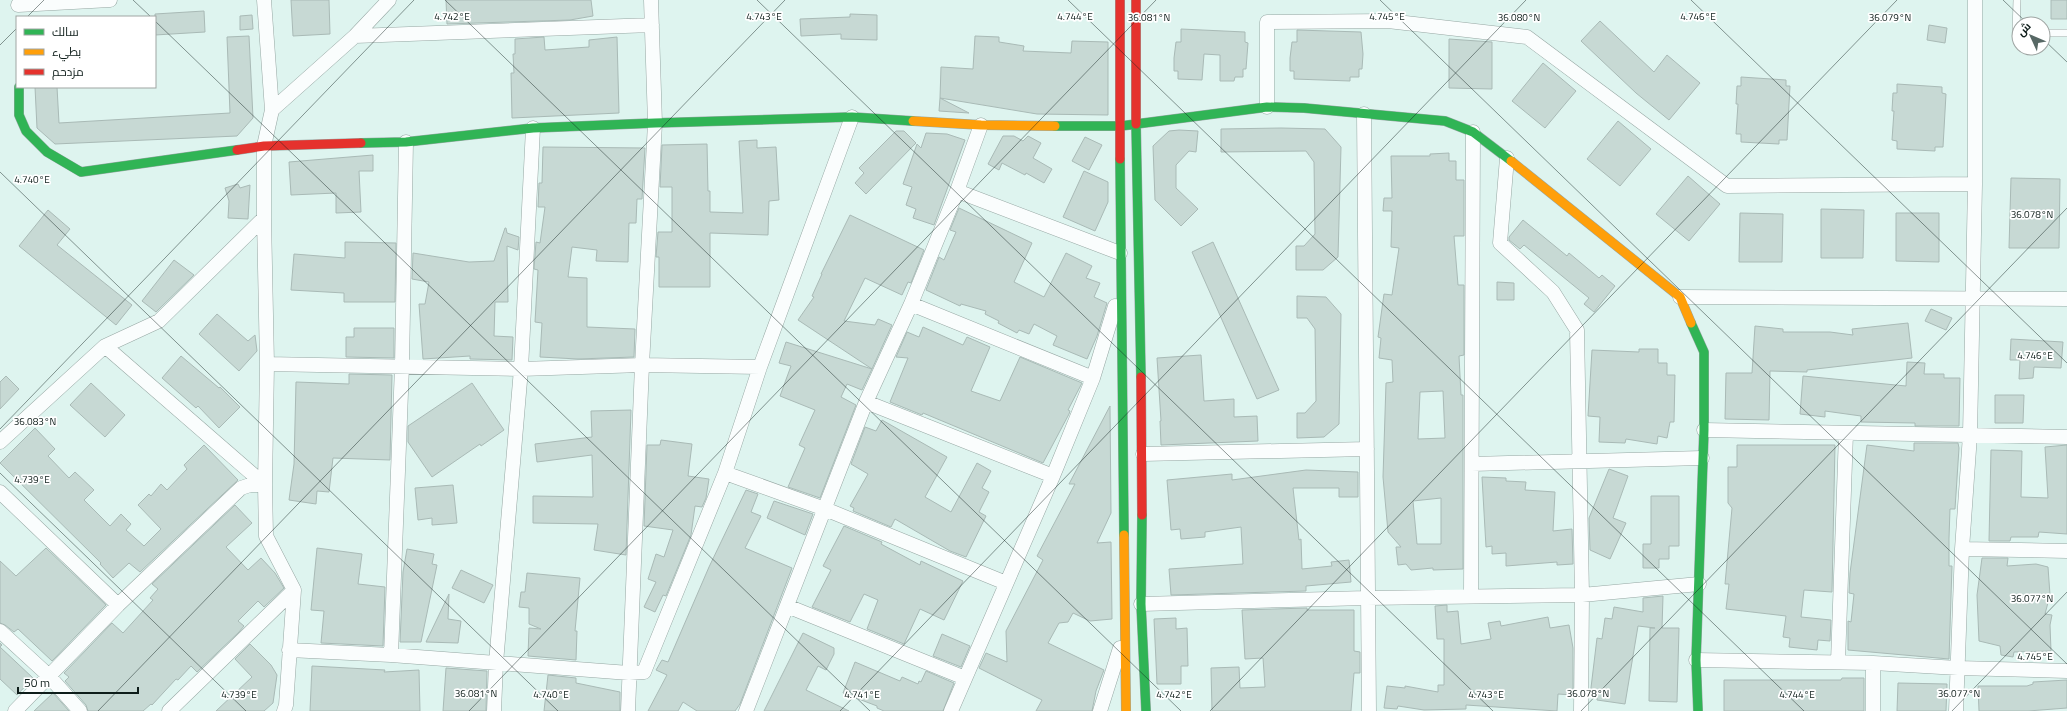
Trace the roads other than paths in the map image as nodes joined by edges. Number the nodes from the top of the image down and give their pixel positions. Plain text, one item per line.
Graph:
1 (110, 0) edge
2 (264, 0) edge
3 (389, 0) edge
4 (651, 0) edge
5 (1120, 0) edge
6 (1136, 0) edge
7 (1975, 0) edge
8 (2017, 0) edge
9 (18, 7) edge
10 (2017, 16) edge
11 (652, 25) junction
12 (2051, 33) edge
13 (2067, 34) edge
14 (355, 36) junction
15 (19, 88) edge
16 (1267, 107) junction
17 (272, 110) junction
18 (1364, 114) junction
19 (852, 117) junction
20 (655, 123) junction
21 (981, 125) junction
22 (1136, 125) junction
23 (1121, 126) junction
24 (533, 128) junction
25 (1473, 132) junction
26 (406, 142) junction
27 (264, 146) junction
28 (1507, 158) junction
29 (1975, 184) junction
30 (957, 191) junction
31 (264, 218) junction
32 (1120, 253) junction
33 (1121, 287) junction
34 (1680, 297) junction
35 (1972, 299) junction
36 (2067, 299) edge
37 (911, 304) junction
38 (105, 346) junction
39 (267, 364) junction
40 (642, 365) junction
41 (402, 366) junction
42 (760, 367) junction
43 (520, 369) junction
44 (1093, 378) junction
45 (866, 402) junction
46 (1704, 430) junction
47 (1846, 433) junction
48 (1970, 435) junction
49 (2067, 437) edge
50 (0, 442) edge
51 (1367, 449) junction
52 (1143, 454) junction
53 (1702, 458) junction
54 (1579, 461) junction
55 (1472, 464) junction
56 (725, 473) junction
57 (1053, 476) junction
58 (265, 485) junction
59 (0, 492) edge
60 (825, 509) junction
61 (1962, 549) junction
62 (2067, 551) edge
63 (1006, 583) junction
64 (1699, 584) junction
65 (294, 590) junction
66 (1582, 595) junction
67 (1471, 596) junction
68 (1367, 598) junction
69 (1141, 604) junction
70 (118, 605) junction
71 (788, 606) junction
72 (0, 631) edge
73 (1124, 636) junction
74 (289, 650) junction
75 (391, 655) junction
76 (1696, 660) junction
77 (1838, 662) junction
78 (496, 663) junction
79 (1873, 663) junction
80 (1958, 668) junction
81 (2067, 671) edge
82 (629, 673) junction
83 (48, 675) junction
84 (965, 678) junction
85 (284, 709) edge
86 (15, 711) edge
87 (80, 711) edge
88 (169, 711) edge
89 (494, 711) edge
90 (628, 711) edge
91 (746, 711) edge
92 (951, 711) edge
93 (1100, 711) edge
94 (1126, 711) edge
95 (1146, 711) edge
96 (1369, 711) edge
97 (1581, 711) edge
98 (1698, 711) edge
99 (1873, 711) edge
100 (1956, 711) edge

1 - 9 street
2 - 17 street
3 - 14 street
4 - 11 street
5 - 23 street
6 - 22 street
7 - 29 street
8 - 10 lane
11 - 14 street
11 - 20 street
12 - 13 lane
14 - 17 street
15 - 27 street
16 - 18 street
16 - 22 street
16 - 29 street
17 - 27 street
18 - 25 street
18 - 51 street
19 - 20 street
19 - 21 street
19 - 42 street
20 - 24 street
20 - 40 street
21 - 23 street
21 - 30 street
22 - 23 street
22 - 52 street
23 - 32 street
24 - 26 street
24 - 43 street
25 - 28 street
25 - 55 street
26 - 27 street
26 - 41 street
27 - 31 street
28 - 34 street
28 - 54 street
29 - 35 street
30 - 32 street
30 - 37 street
31 - 38 street
31 - 39 street
32 - 33 street
33 - 44 street
33 - 73 street
34 - 35 street
34 - 46 street
35 - 36 street
35 - 48 street
37 - 44 street
37 - 45 street
38 - 50 street
38 - 58 street
39 - 41 street
39 - 58 street
40 - 42 street
40 - 43 street
40 - 82 street
41 - 43 street
41 - 75 street
42 - 56 street
43 - 78 street
44 - 57 street
45 - 57 street
45 - 60 street
46 - 47 street
46 - 53 street
47 - 48 street
47 - 77 street
48 - 49 street
48 - 61 street
51 - 52 street
51 - 68 street
52 - 69 street
53 - 54 street
53 - 64 street
54 - 55 street
54 - 66 street
55 - 67 street
56 - 60 street
56 - 82 street
57 - 63 street
58 - 65 street
58 - 70 street
59 - 70 street
60 - 63 street
60 - 71 street
61 - 62 street
61 - 80 street
63 - 84 street
64 - 66 street
64 - 76 street
65 - 74 street
65 - 88 street
66 - 67 street
66 - 97 street
67 - 68 street
68 - 69 street
68 - 96 street
69 - 95 street
70 - 83 street
71 - 84 street
71 - 91 street
72 - 83 street
73 - 93 street
73 - 94 street
74 - 75 street
74 - 85 street
75 - 78 street
76 - 77 street
76 - 98 street
77 - 79 street
78 - 82 street
78 - 89 street
79 - 80 street
79 - 99 street
80 - 81 street
80 - 100 street
82 - 90 street
83 - 86 street
83 - 87 street
84 - 92 street

